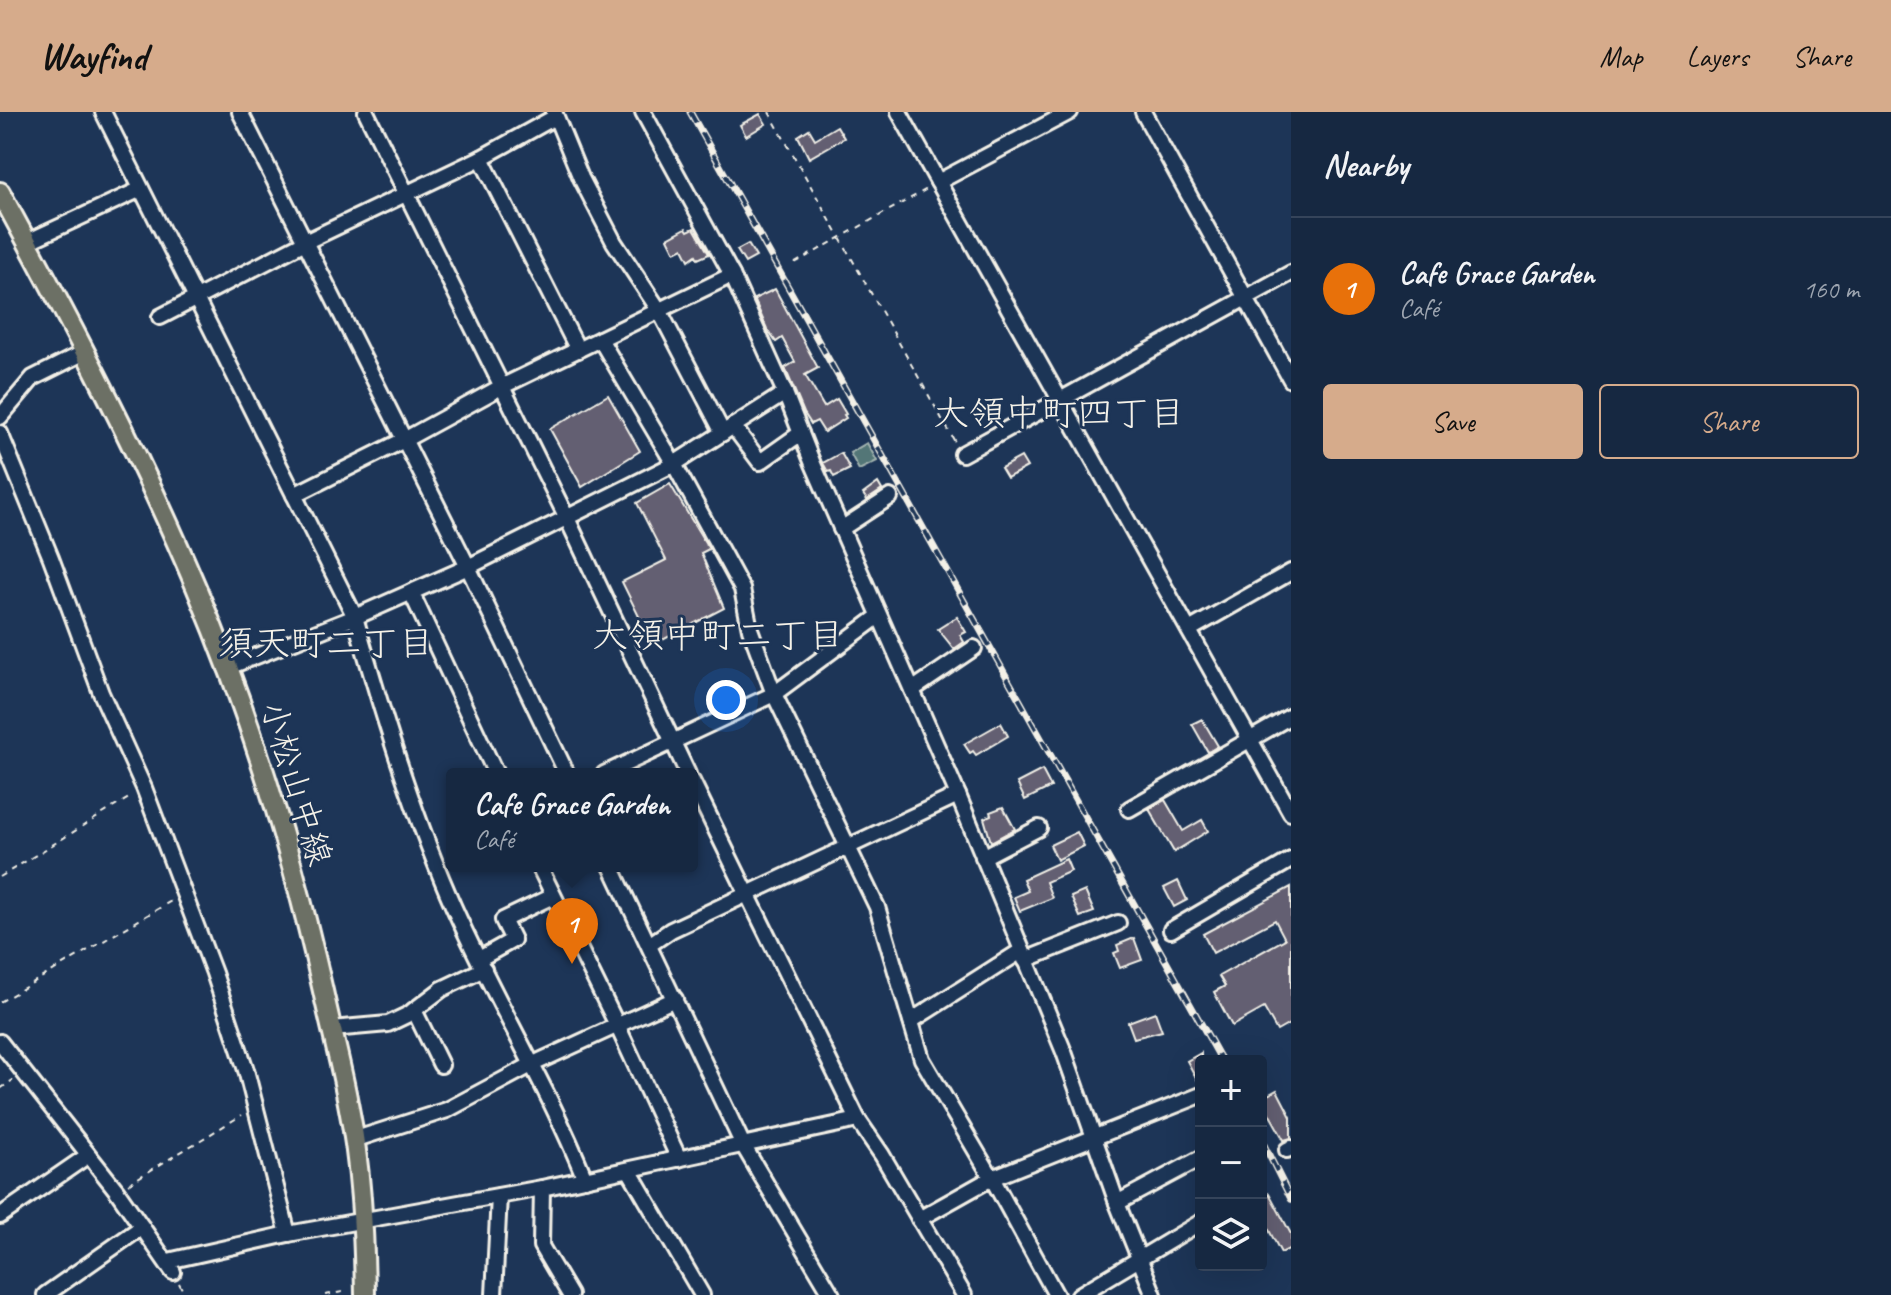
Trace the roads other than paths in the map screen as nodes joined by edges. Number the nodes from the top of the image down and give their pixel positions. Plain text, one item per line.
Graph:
1 (103, 112) edge
2 (240, 112) edge
3 (899, 112) edge
4 (1070, 112) edge
5 (1143, 112) edge
6 (646, 113) edge
7 (372, 114) edge
8 (554, 114) edge
9 (481, 158) junction
10 (938, 182) junction
11 (141, 189) junction
12 (0, 192) edge
13 (406, 194) junction
14 (27, 242) junction
15 (305, 242) junction
16 (1291, 273) edge
17 (732, 275) junction
18 (196, 299) junction
19 (1245, 300) junction
20 (659, 310) junction
21 (160, 317) dead end
22 (600, 339) junction
23 (578, 350) junction
24 (85, 352) junction
25 (1291, 380) edge
26 (501, 387) junction
27 (785, 393) junction
28 (1060, 400) junction
29 (0, 417) edge
30 (728, 430) junction
31 (0, 433) edge
32 (801, 433) junction
33 (404, 440) junction
34 (962, 454) road end
35 (674, 464) junction
36 (294, 495) junction
37 (890, 497) dead end
38 (566, 516) junction
39 (841, 529) junction
40 (468, 567) junction
41 (1291, 572) edge
42 (411, 592) junction
43 (879, 616) junction
44 (355, 617) junction
45 (1189, 630) junction
46 (974, 648) dead end
47 (226, 668) junction
48 (912, 690) junction
49 (774, 694) junction
50 (1291, 716) edge
51 (1250, 740) junction
52 (673, 742) junction
53 (493, 768) edge
54 (564, 768) edge
55 (617, 768) edge
56 (685, 768) edge
57 (698, 793) edge
58 (958, 795) junction
59 (1129, 809) dead end
60 (1291, 813) edge
61 (1039, 828) dead end
62 (849, 848) junction
63 (983, 857) junction
64 (1291, 860) edge
65 (542, 872) edge
66 (614, 872) edge
67 (747, 894) junction
68 (553, 896) junction
69 (1118, 923) dead end
70 (1171, 930) dead end
71 (649, 945) junction
72 (1023, 955) junction
73 (481, 964) junction
74 (675, 999) junction
75 (414, 1010) junction
76 (911, 1021) junction
77 (618, 1027) junction
78 (332, 1029) junction
79 (0, 1042) edge
80 (533, 1064) junction
81 (441, 1065) dead end
82 (1195, 1097) edge
83 (858, 1120) junction
84 (1093, 1137) junction
85 (353, 1140) junction
86 (743, 1145) junction
87 (87, 1156) junction
88 (679, 1159) junction
89 (1195, 1161) edge
90 (629, 1170) junction
91 (992, 1178) junction
92 (585, 1179) junction
93 (542, 1188) junction
94 (499, 1196) junction
95 (1117, 1203) junction
96 (0, 1216) edge
97 (919, 1219) junction
98 (364, 1221) junction
99 (1195, 1226) edge
100 (142, 1227) junction
101 (288, 1234) junction
102 (1139, 1259) junction
103 (365, 1291) edge
104 (45, 1295) edge
105 (494, 1295) edge
106 (570, 1295) edge
107 (702, 1295) edge
108 (832, 1295) edge
109 (964, 1295) edge
110 (1056, 1295) edge
111 (1079, 1295) edge
112 (1154, 1295) edge

1 - 11 street
2 - 15 street
3 - 10 street
4 - 10 street
5 - 19 street
6 - 17 street
7 - 13 street
8 - 9 street
8 - 20 street
9 - 13 street
9 - 23 street
10 - 28 street
11 - 14 street
11 - 18 street
12 - 14 main road, 小松山中線
13 - 15 street
13 - 26 street
14 - 24 main road, 小松山中線
15 - 18 street
15 - 33 street
16 - 19 street
17 - 20 street
17 - 27 street
18 - 21 street
18 - 36 street
19 - 25 street
19 - 28 street
20 - 22 street
20 - 30 street
22 - 23 street
22 - 35 street
23 - 26 street
24 - 29 street
24 - 47 main road, 小松山中線
26 - 33 street
26 - 38 street
27 - 30 street
27 - 32 street
28 - 34 street
28 - 45 street
30 - 32 street
30 - 35 street
31 - 101 street
32 - 39 street
33 - 36 street
33 - 40 street
35 - 38 street
35 - 49 street
36 - 44 street
37 - 39 street
38 - 40 street
38 - 52 street
39 - 43 street
40 - 42 street
40 - 54 street
41 - 45 street
42 - 44 street
42 - 53 street
43 - 48 street
43 - 49 street
44 - 47 street
44 - 73 street
45 - 51 street
46 - 48 street
47 - 78 main road, 小松山中線
48 - 58 street
49 - 52 street
49 - 62 street
50 - 51 street
51 - 59 street
51 - 60 street
52 - 55 street
52 - 56 street
57 - 67 street
58 - 62 street
58 - 63 street
61 - 63 street
62 - 67 street
62 - 76 street
63 - 72 street
64 - 70 street
65 - 68 street
66 - 71 street
67 - 71 street
67 - 83 street
68 - 73 street
68 - 77 street
69 - 72 street
71 - 74 street
72 - 76 street
72 - 84 street
73 - 75 street
73 - 80 street
74 - 77 street
74 - 86 street
75 - 78 street
75 - 81 street
76 - 91 street
77 - 80 street
77 - 88 street
78 - 85 main road, 小松山中線
79 - 87 street
80 - 85 street
80 - 92 street
82 - 84 street
83 - 86 street
83 - 97 street
84 - 91 street
84 - 95 street
85 - 98 main road, 小松山中線
86 - 88 street
86 - 108 street
87 - 96 street
87 - 100 street
88 - 90 street
89 - 95 street
90 - 92 street
90 - 107 street
91 - 97 street
91 - 110 street
92 - 93 street
93 - 94 street
93 - 106 street
94 - 98 street
94 - 105 street
95 - 102 street
97 - 109 street
98 - 101 street
98 - 103 main road, 小松山中線
99 - 102 street
100 - 101 street
100 - 104 street
102 - 111 street
102 - 112 street

